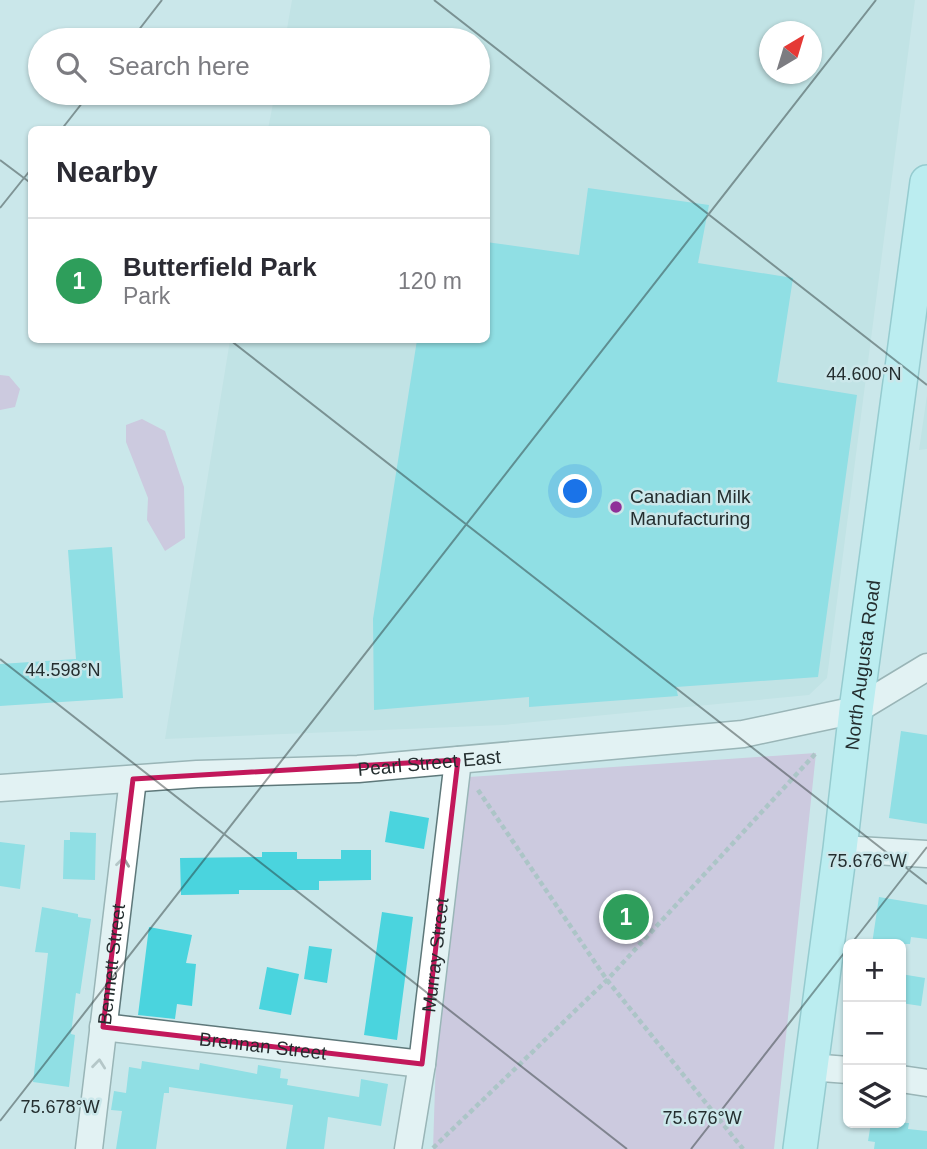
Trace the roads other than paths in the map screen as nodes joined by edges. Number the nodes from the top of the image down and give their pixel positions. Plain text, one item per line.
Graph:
1 (927, 182) edge
2 (927, 667) edge
3 (856, 710) junction
4 (458, 760) junction
5 (133, 779) junction
6 (0, 788) edge
7 (840, 849) junction
8 (927, 854) edge
9 (103, 1027) junction
10 (422, 1064) junction
11 (809, 1067) junction
12 (843, 1070) edge
13 (906, 1080) edge
14 (927, 1083) edge
15 (89, 1149) edge
16 (408, 1149) edge
17 (800, 1149) edge

1 - 3 main road, North Augusta Road
2 - 3 street, Pearl Street East
3 - 4 street, Pearl Street East
3 - 7 main road, North Augusta Road
4 - 5 street, Pearl Street East
4 - 10 street, Murray Street
5 - 6 street, Pearl Street East
9 -> 5 street, Bennett Street
7 - 8 street
7 - 11 main road, North Augusta Road
9 - 10 street, Brennan Street
15 -> 9 street, Bennett Street
10 - 16 street, Murray Street
11 - 12 street
11 - 17 main road, North Augusta Road
13 - 14 street

